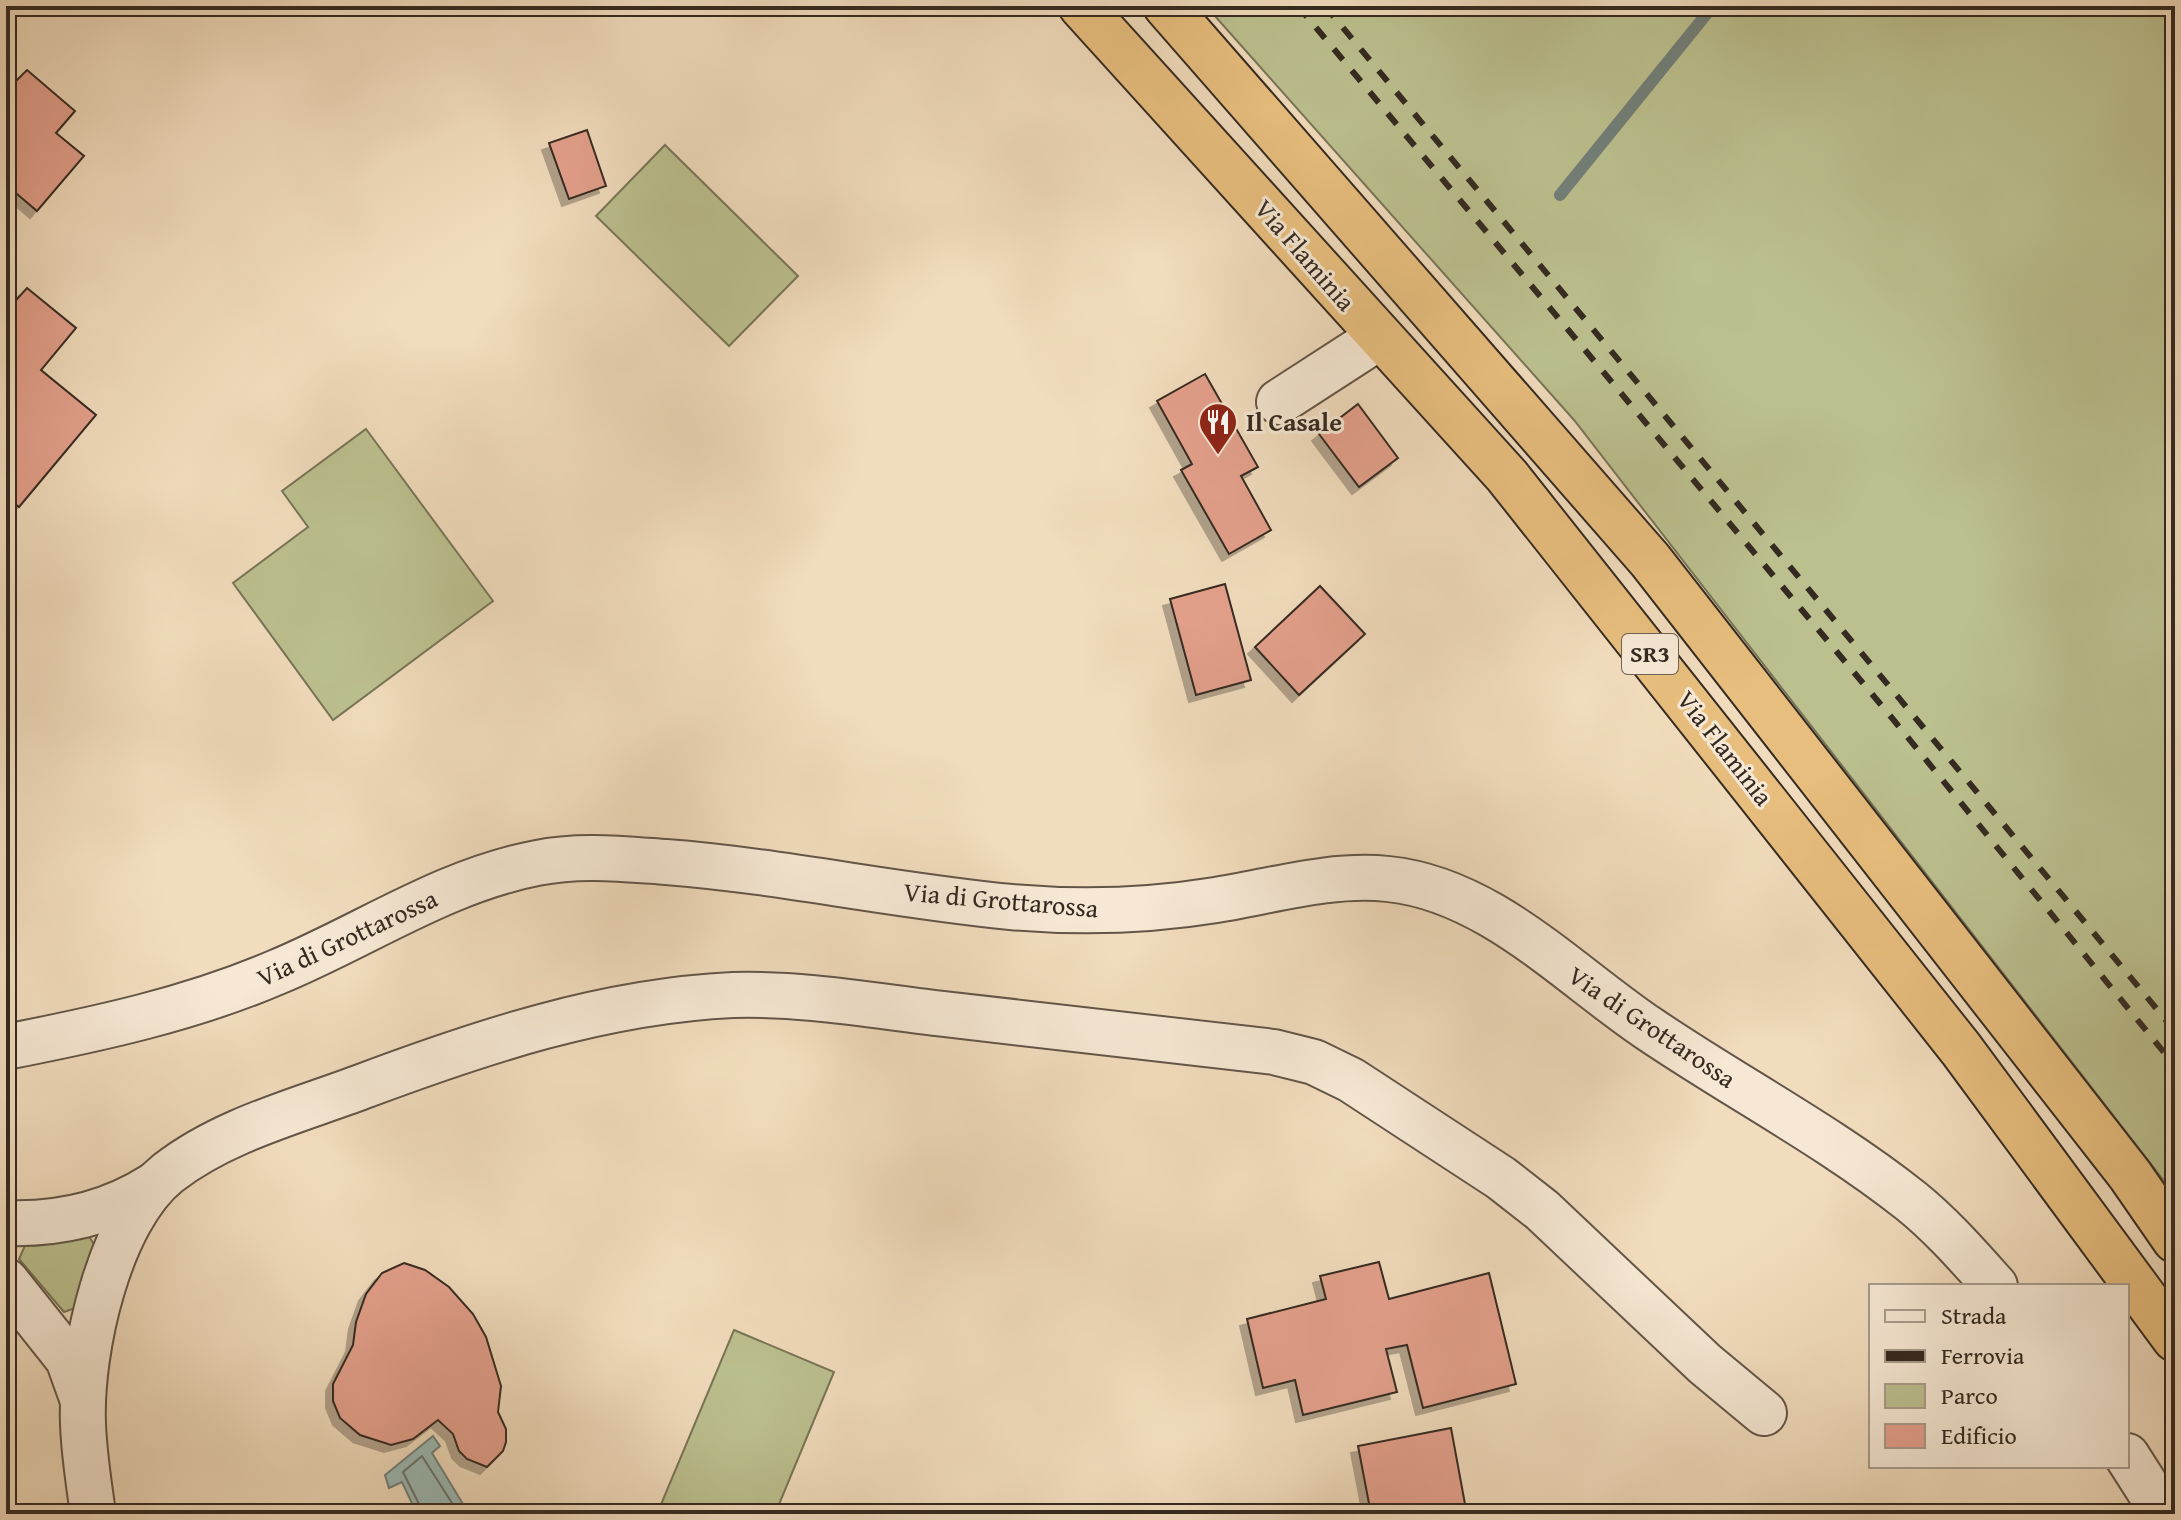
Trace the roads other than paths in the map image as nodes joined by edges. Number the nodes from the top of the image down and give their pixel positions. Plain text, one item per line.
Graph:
1 (1081, 6) edge
2 (1166, 6) edge
3 (1378, 338) junction
4 (1279, 402) dead end
5 (6, 1047) edge
6 (154, 1185) junction
7 (89, 1214) junction
8 (6, 1223) edge
9 (2175, 1240) edge
10 (118, 1248) junction
11 (6, 1281) edge
12 (1993, 1284) edge
13 (99, 1308) junction
14 (44, 1326) junction
15 (2175, 1339) edge
16 (83, 1401) junction
17 (1764, 1413) dead end
18 (2129, 1459) edge
19 (93, 1514) edge
20 (2164, 1514) edge

1 - 3 highway, Via Flaminia / SR3
2 - 9 highway, SR3
3 - 4 street
3 - 15 highway, Via Flaminia / SR3
5 - 12 street, Via di Grottarossa
6 - 7 street
6 - 10 street
6 - 17 street
7 - 8 street
7 - 10 street
10 - 13 street
11 - 14 street
13 - 14 street
13 - 16 street
14 - 16 street
16 - 19 street
18 - 20 street

